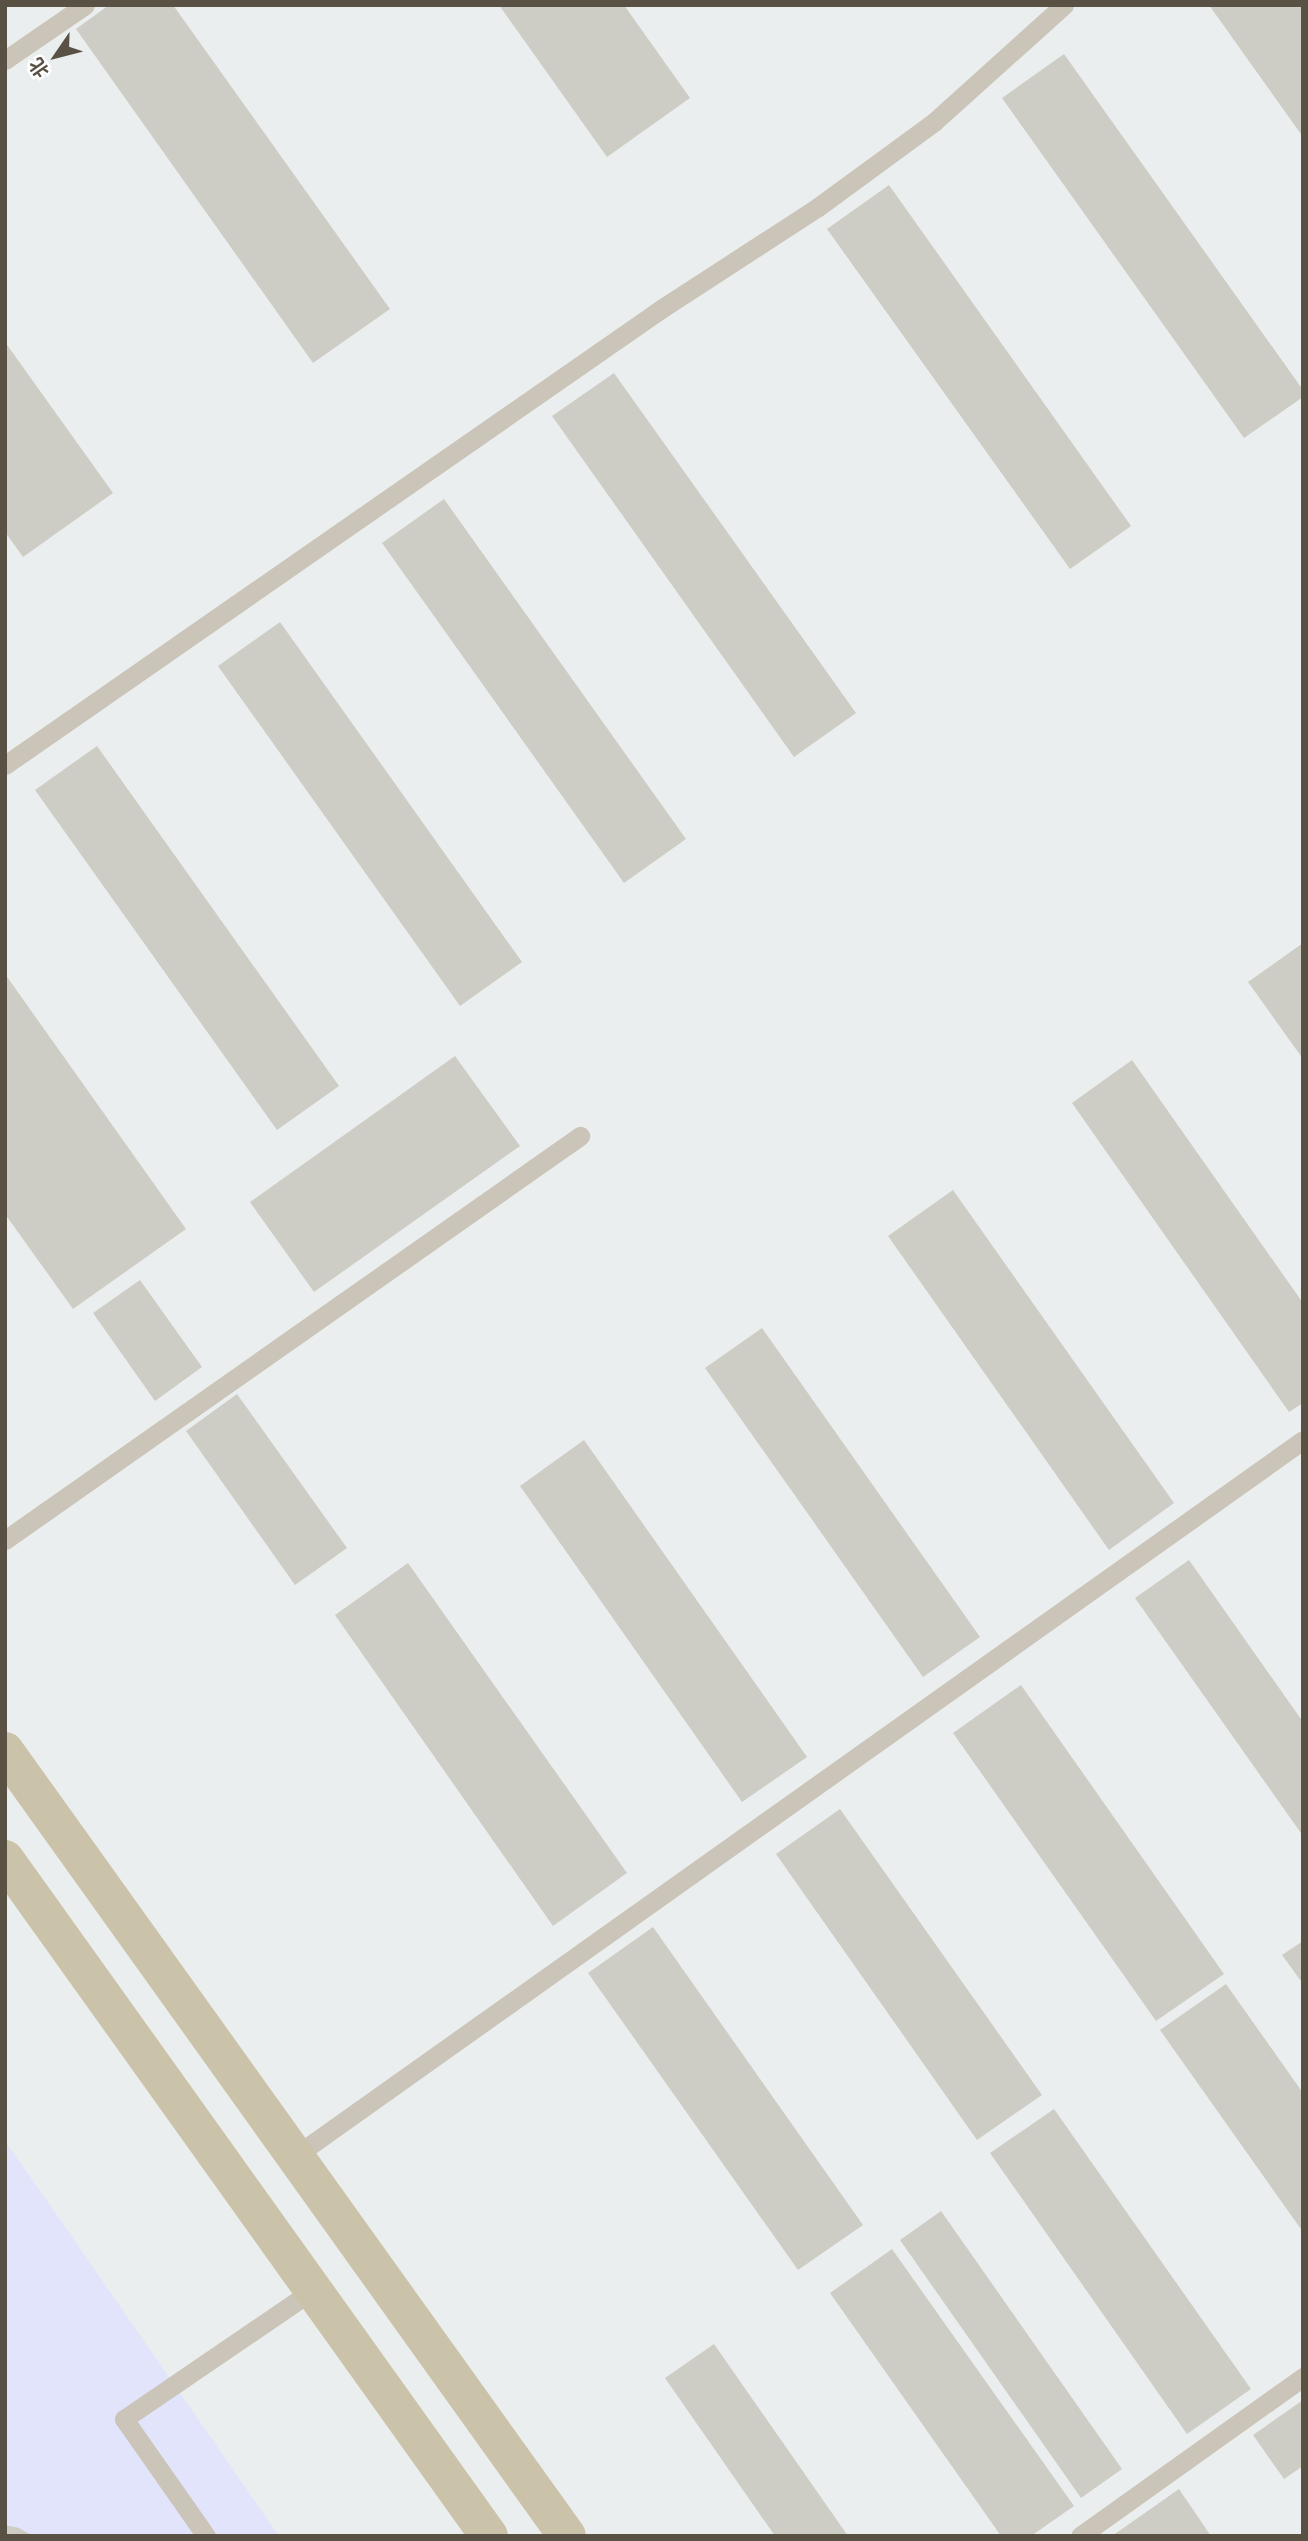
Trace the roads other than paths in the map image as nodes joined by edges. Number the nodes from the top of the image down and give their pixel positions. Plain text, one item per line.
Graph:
1 (85, 5) edge
2 (1064, 5) edge
3 (5, 60) edge
4 (5, 765) edge
5 (580, 1136) dead end
6 (1303, 1440) edge
7 (5, 1540) edge
8 (5, 1751) edge
9 (5, 1859) edge
10 (295, 2156) junction
11 (313, 2290) junction
12 (1303, 2377) edge
13 (206, 2536) edge
14 (489, 2536) edge
15 (567, 2536) edge
16 (1080, 2536) edge

1 - 3 lane
2 - 4 lane
5 - 7 lane
6 - 10 lane
8 - 10 main road
9 - 11 main road
10 - 15 main road
11 - 13 lane
11 - 14 main road
12 - 16 lane

